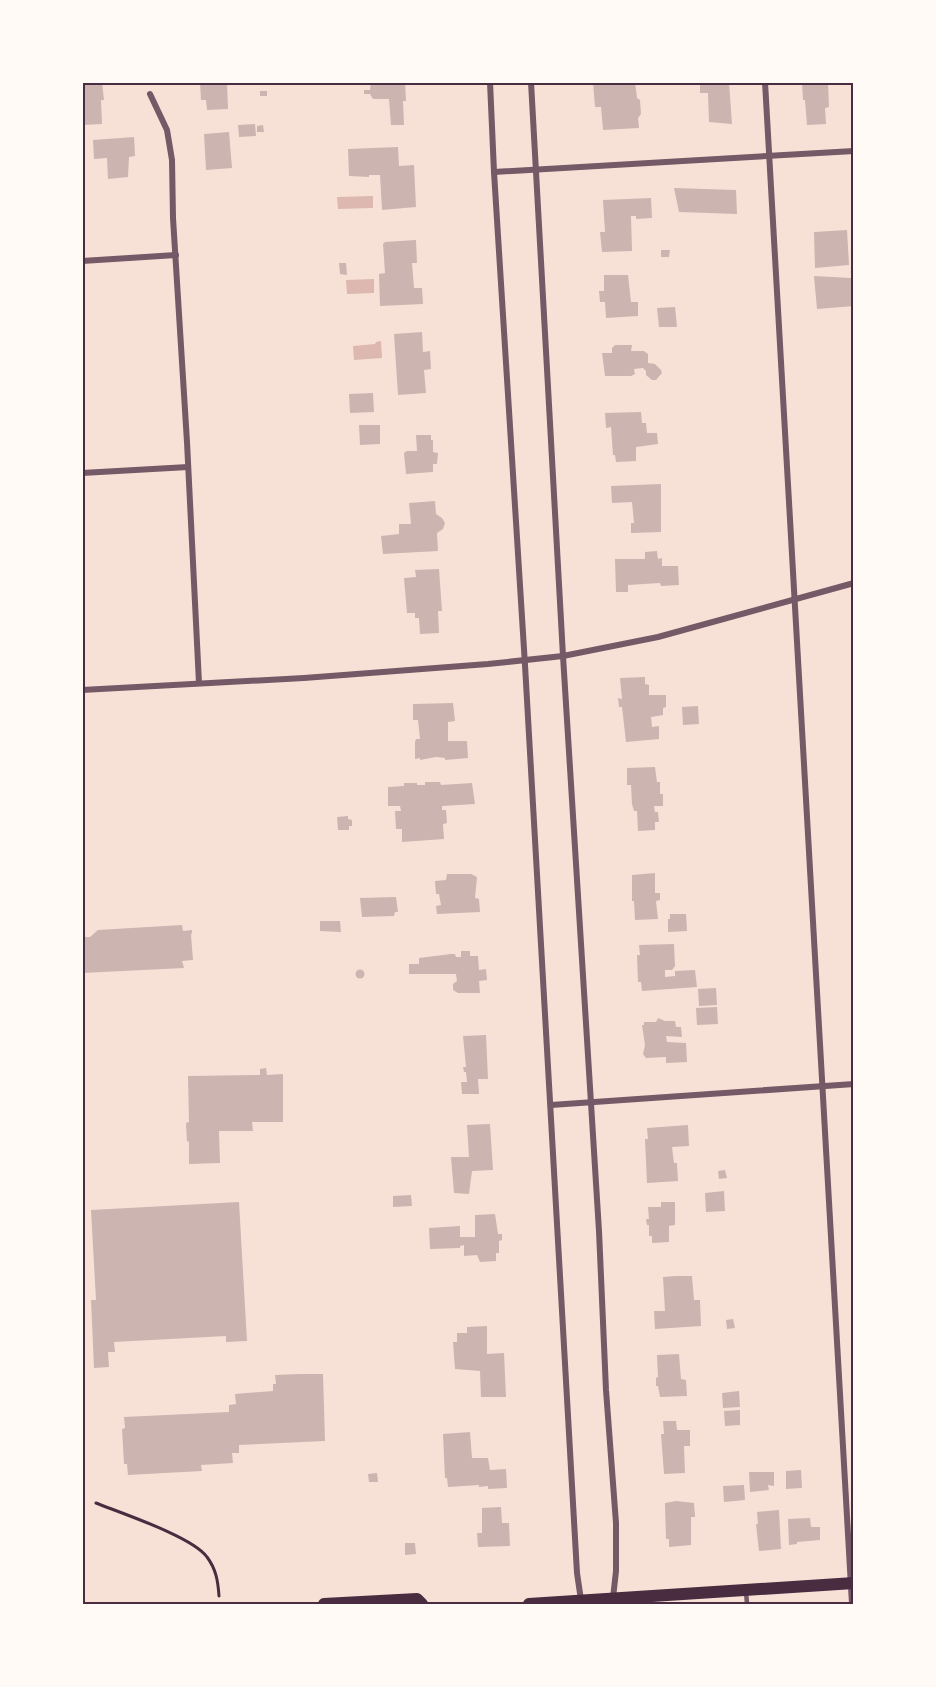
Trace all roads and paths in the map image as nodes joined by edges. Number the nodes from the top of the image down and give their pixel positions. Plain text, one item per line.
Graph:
1 (490, 82) edge
2 (531, 82) edge
3 (765, 82) edge
4 (150, 94) dead end
5 (854, 151) edge
6 (769, 156) junction
7 (536, 170) junction
8 (494, 172) junction
9 (176, 255) junction
10 (82, 261) edge
11 (188, 467) junction
12 (82, 473) edge
13 (854, 583) edge
14 (794, 599) junction
15 (563, 656) junction
16 (525, 661) junction
17 (199, 683) junction
18 (82, 690) edge
19 (854, 1084) edge
20 (822, 1086) junction
21 (591, 1102) junction
22 (551, 1105) junction
23 (96, 1503) dead end
24 (852, 1583) edge
25 (746, 1590) junction
26 (219, 1596) dead end
27 (613, 1598) junction
28 (581, 1601) junction
29 (324, 1605) edge
30 (422, 1605) edge
31 (529, 1605) edge
32 (747, 1605) edge
33 (852, 1605) edge

1 - 8 street
2 - 7 street
3 - 6 street
4 - 9 street
5 - 6 street
6 - 7 street
6 - 14 street
7 - 8 street
7 - 15 street
8 - 16 street
9 - 10 street
9 - 11 street
11 - 12 street
11 - 17 street
13 - 14 street
14 - 15 street
14 - 20 street
15 - 16 street
15 - 21 street
16 - 17 street
16 - 22 street
17 - 18 street
19 - 20 street
20 - 21 street
20 - 24 street
21 - 22 street
21 - 27 street
22 - 28 street
23 - 26 path
24 - 25 main road
24 - 33 street
25 - 27 main road
25 - 32 lane
27 - 28 main road
28 - 31 main road
29 - 30 main road

